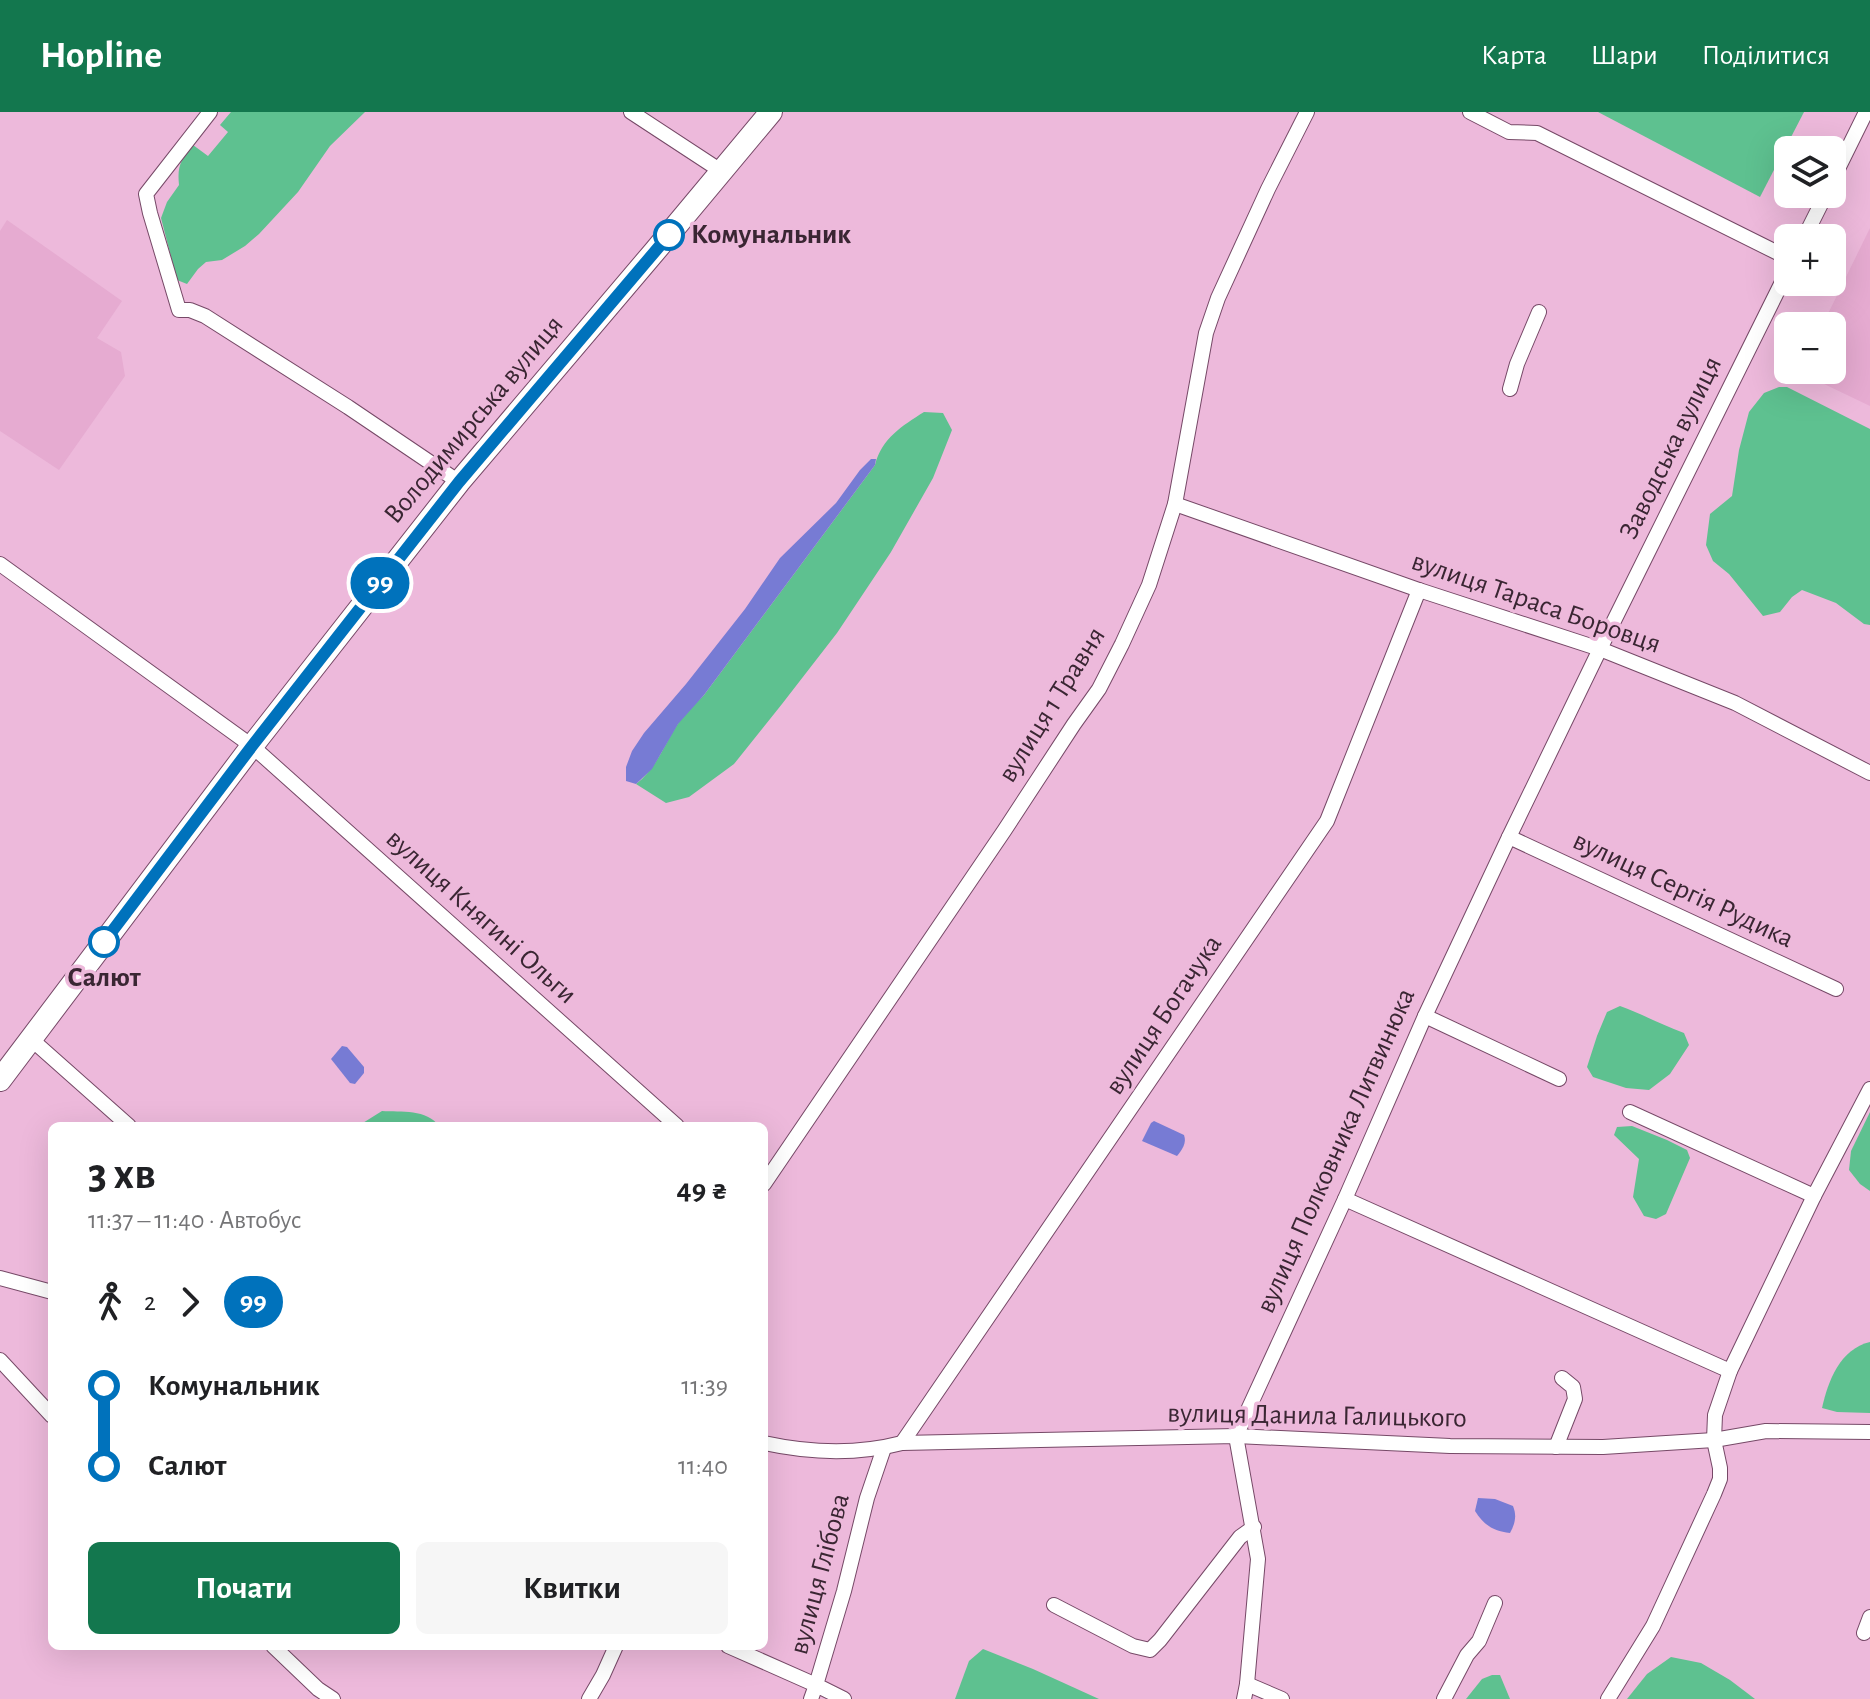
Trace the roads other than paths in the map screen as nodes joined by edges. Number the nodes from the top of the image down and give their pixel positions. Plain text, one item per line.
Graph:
1 (210, 112) edge
2 (631, 112) edge
3 (771, 112) edge
4 (1307, 112) edge
5 (1470, 112) edge
6 (1866, 112) edge
7 (1846, 153) edge
8 (721, 171) junction
9 (1774, 251) edge
10 (1775, 296) edge
11 (1539, 312) dead end
12 (1510, 389) dead end
13 (459, 482) junction
14 (1175, 504) junction
15 (0, 564) edge
16 (1419, 590) junction
17 (1600, 649) junction
18 (252, 746) junction
19 (1870, 773) edge
20 (1509, 837) junction
21 (1836, 989) dead end
22 (1425, 1016) junction
23 (31, 1039) junction
24 (1559, 1079) dead end
25 (0, 1080) edge
26 (1870, 1089) edge
27 (1630, 1112) dead end
28 (124, 1122) edge
29 (673, 1122) edge
30 (768, 1178) edge
31 (1814, 1196) junction
32 (1345, 1199) junction
33 (0, 1278) edge
34 (48, 1291) edge
35 (0, 1360) edge
36 (1730, 1371) junction
37 (1562, 1378) dead end
38 (48, 1412) edge
39 (1870, 1432) edge
40 (1236, 1436) junction
41 (1714, 1440) junction
42 (902, 1443) junction
43 (768, 1444) edge
44 (1556, 1447) junction
45 (884, 1448) junction
46 (1254, 1527) junction
47 (1495, 1603) dead end
48 (1054, 1605) dead end
49 (1870, 1617) edge
50 (1864, 1633) dead end
51 (277, 1650) edge
52 (614, 1650) edge
53 (735, 1650) edge
54 (1247, 1684) junction
55 (813, 1692) edge
56 (333, 1699) edge
57 (589, 1699) edge
58 (844, 1699) edge
59 (1244, 1699) edge
60 (1282, 1699) edge
61 (1444, 1699) edge
62 (1608, 1699) edge

1 - 13 street
2 - 8 street
3 - 8 main road, Володимирська вулиця
4 - 14 street, вулиця 1 Травня
5 - 9 street
6 - 7 street
8 - 13 main road, Володимирська вулиця
10 - 17 street, Заводська вулиця
11 - 12 street
13 - 18 main road, Володимирська вулиця
14 - 16 street, вулиця Тараса Боровця
14 - 30 street, вулиця 1 Травня
15 - 18 street, вулиця Княгині Ольги
16 - 17 street, вулиця Тараса Боровця
16 - 42 street, вулиця Богачука
17 - 19 street, вулиця Тараса Боровця
17 - 20 street, вулиця Полковника Литвинюка
18 - 23 main road, Володимирська вулиця
18 - 29 street, вулиця Княгині Ольги
20 - 21 street, вулиця Сергія Рудика
20 - 22 street, вулиця Полковника Литвинюка
22 - 24 street
22 - 32 street, вулиця Полковника Литвинюка
23 - 25 main road, Володимирська вулиця
23 - 28 street
26 - 31 street
27 - 31 street
31 - 36 street
32 - 36 street
32 - 40 street, вулиця Полковника Литвинюка
33 - 34 street
35 - 38 street
36 - 41 street
37 - 44 street
39 - 41 street, вулиця Данила Галицького
40 - 42 street, вулиця Данила Галицького
40 - 44 street, вулиця Данила Галицького
40 - 46 street
41 - 44 street, вулиця Данила Галицького
41 - 62 street
42 - 45 street, вулиця Данила Галицького
43 - 45 street, вулиця Данила Галицького
45 - 55 street, вулиця Глібова
46 - 48 street
46 - 54 street
47 - 61 street
49 - 50 street
51 - 56 street
52 - 57 street
53 - 55 street
54 - 59 street
54 - 60 street
55 - 58 street, вулиця Глібова

